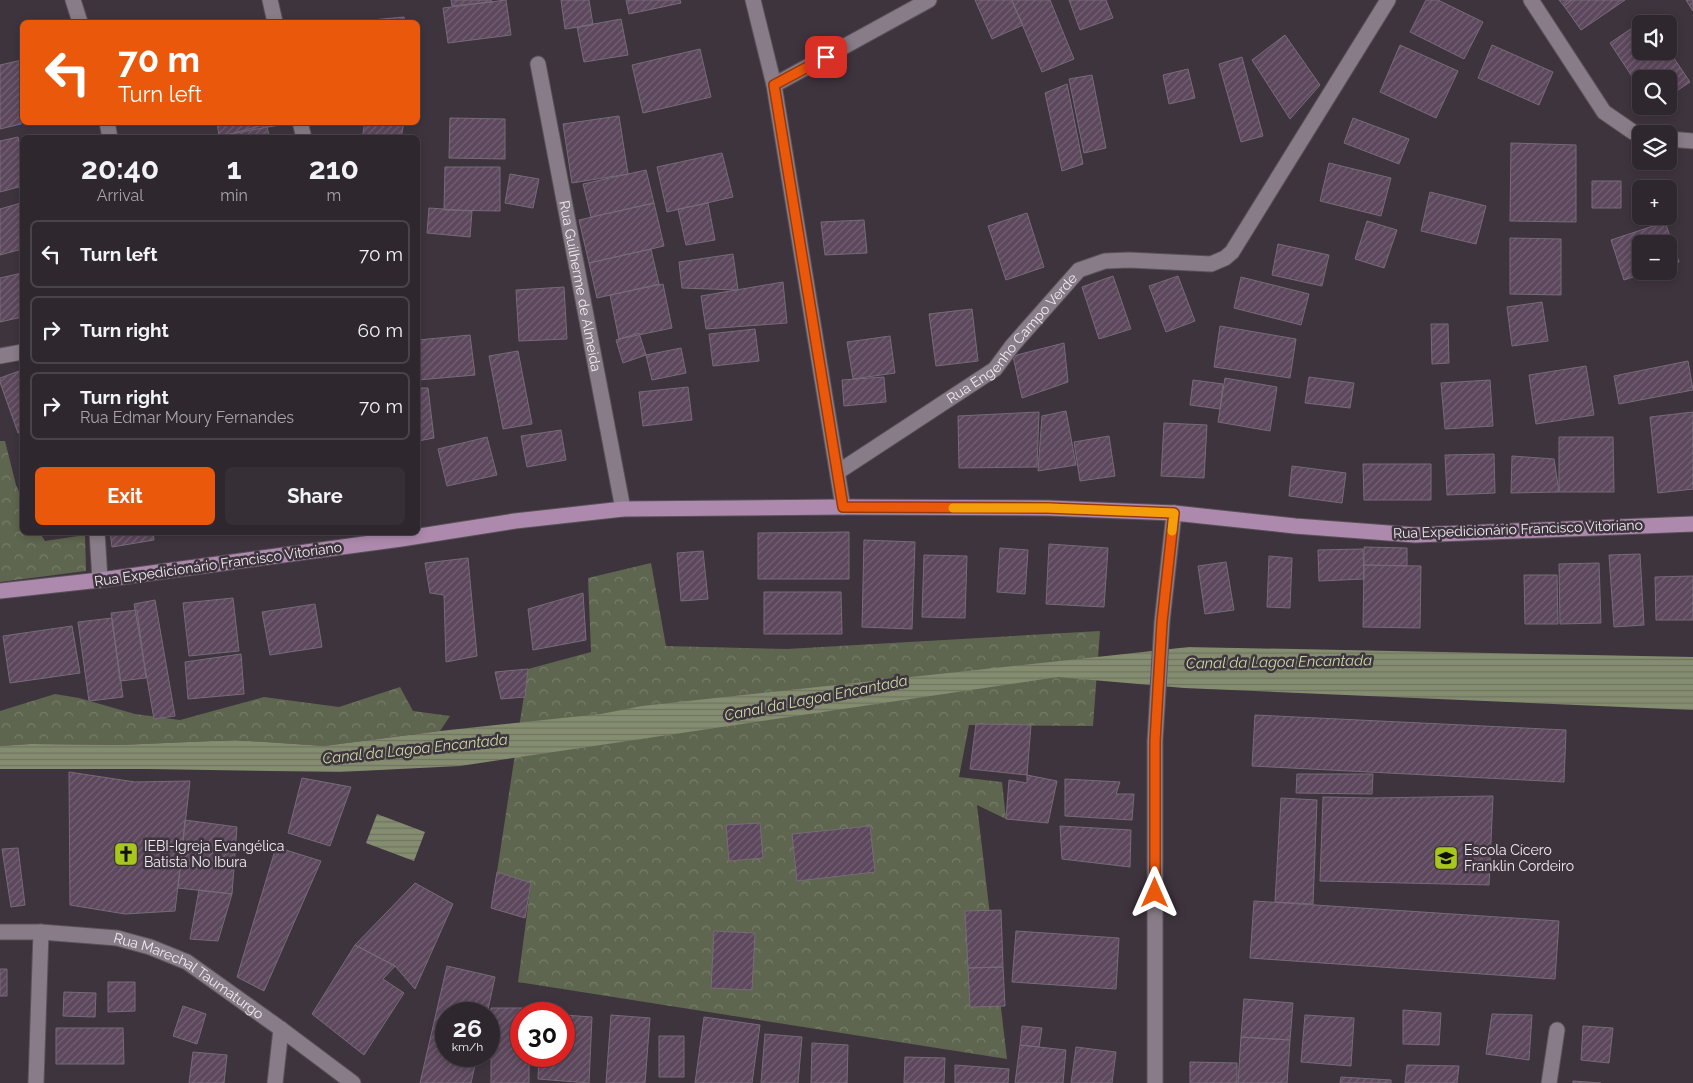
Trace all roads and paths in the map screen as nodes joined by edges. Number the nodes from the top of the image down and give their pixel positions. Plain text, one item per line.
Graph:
1 (73, 0) edge
2 (270, 0) edge
3 (754, 0) edge
4 (929, 0) edge
5 (1388, 0) edge
6 (1531, 0) edge
7 (79, 20) edge
8 (275, 20) edge
9 (538, 64) dead end
10 (774, 85) junction
11 (1632, 131) edge
12 (1677, 140) edge
13 (1693, 141) edge
14 (20, 352) edge
15 (0, 356) edge
16 (838, 472) junction
17 (843, 507) junction
18 (623, 510) junction
19 (1174, 513) junction
20 (1693, 524) edge
21 (420, 533) edge
22 (97, 535) edge
23 (401, 536) edge
24 (100, 580) junction
25 (0, 591) edge
26 (0, 932) edge
27 (41, 932) junction
28 (281, 1029) junction
29 (1557, 1030) dead end
30 (36, 1083) edge
31 (275, 1083) edge
32 (353, 1083) edge
33 (1155, 1083) edge
34 (1549, 1083) edge

1 - 7 street
2 - 8 street
3 - 10 street
4 - 10 street
5 - 16 street, Rua Engenho Campo Verde
6 - 11 street
9 - 18 street, Rua Guilherme de Almeida
10 - 16 street
12 - 13 street
14 - 15 street
16 - 17 street
17 - 18 main road, Rua Expedicionário Francisco Vitoriano
17 - 19 main road, Rua Expedicionário Francisco Vitoriano
18 - 21 main road, Rua Expedicionário Francisco Vitoriano
19 - 20 main road, Rua Expedicionário Francisco Vitoriano
19 - 33 street
22 - 24 street
23 - 24 main road, Rua Expedicionário Francisco Vitoriano
24 - 25 main road, Rua Expedicionário Francisco Vitoriano
26 - 27 street, Rua Marechal Taumaturgo
27 - 28 street, Rua Marechal Taumaturgo
27 - 30 street
28 - 31 street
28 - 32 street, Rua Marechal Taumaturgo
29 - 34 street

